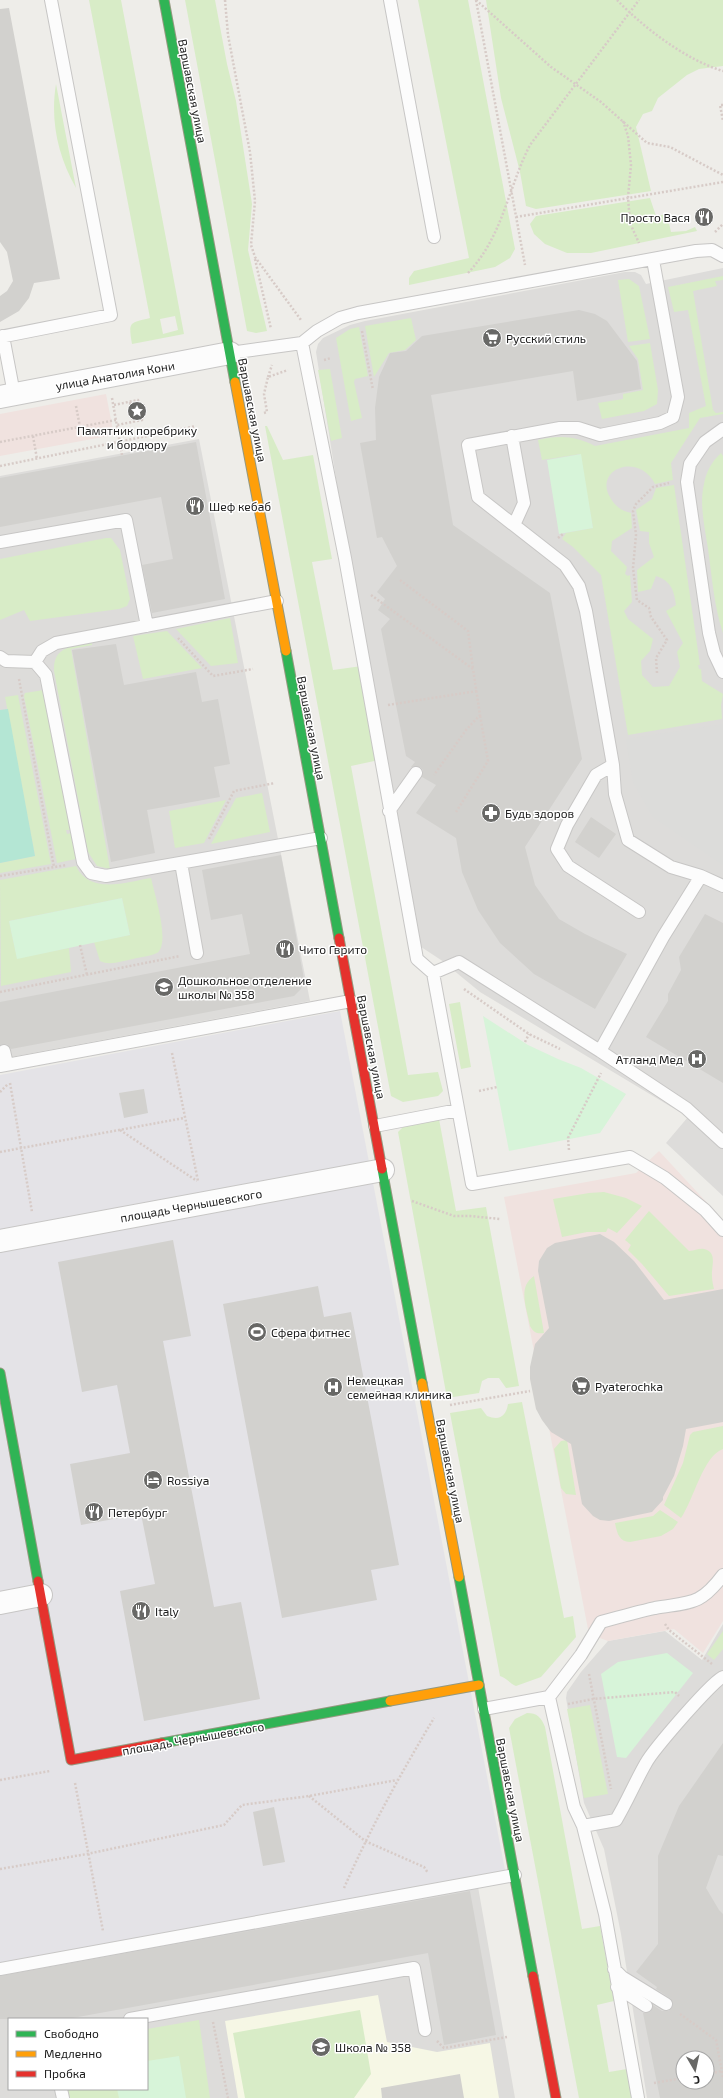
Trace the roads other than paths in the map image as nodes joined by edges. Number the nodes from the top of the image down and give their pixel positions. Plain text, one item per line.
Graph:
1 (51, 0) edge
2 (164, 0) edge
3 (390, 0) edge
4 (434, 237) dead end
5 (723, 256) edge
6 (653, 260) junction
7 (1, 336) edge
8 (302, 343) junction
9 (230, 353) junction
10 (7, 396) edge
11 (723, 430) edge
12 (512, 436) junction
13 (514, 525) junction
14 (0, 542) edge
15 (276, 601) junction
16 (147, 626) junction
17 (0, 657) edge
18 (35, 662) junction
19 (723, 672) edge
20 (613, 765) junction
21 (416, 774) dead end
22 (389, 810) junction
23 (321, 838) junction
24 (181, 863) junction
25 (701, 876) junction
26 (723, 886) edge
27 (639, 912) dead end
28 (197, 953) road end
29 (433, 973) junction
30 (351, 1001) junction
31 (4, 1051) dead end
32 (600, 1051) junction
33 (4, 1065) edge
34 (458, 1110) junction
35 (375, 1126) junction
36 (723, 1142) edge
37 (383, 1170) junction
38 (723, 1230) edge
39 (0, 1241) edge
40 (0, 1373) edge
41 (4, 1416) edge
42 (723, 1574) edge
43 (41, 1595) junction
44 (0, 1603) edge
45 (723, 1676) edge
46 (479, 1685) junction
47 (551, 1702) junction
48 (484, 1709) junction
49 (583, 1826) junction
50 (515, 1875) junction
51 (0, 1969) edge
52 (614, 1970) junction
53 (617, 1987) junction
54 (666, 2004) road end
55 (646, 2006) dead end
56 (136, 2018) edge
57 (426, 2030) road end
58 (556, 2098) edge
59 (638, 2098) edge

1 - 7 lane
2 - 9 street, Варшавская улица
3 - 4 lane
5 - 6 lane
6 - 8 lane
6 - 12 lane
7 - 10 lane
8 - 9 lane
8 - 22 lane
9 - 10 street, улица Анатолия Кони
9 - 15 street, Варшавская улица
11 - 19 lane
12 - 13 lane
12 - 13 lane
13 - 20 lane
14 - 16 lane
15 - 16 lane
15 - 23 street, Варшавская улица
16 - 18 lane
17 - 18 lane
18 - 24 lane
20 - 25 lane
20 - 27 lane
21 - 22 lane
22 - 29 lane
23 - 24 lane
23 - 30 street, Варшавская улица
24 - 28 lane
25 - 26 lane
25 - 32 lane
29 - 32 lane
29 - 34 lane
30 - 33 lane
30 - 35 street, Варшавская улица
31 - 33 lane
32 - 36 lane
34 - 35 lane
34 - 38 lane
35 - 37 street, Варшавская улица
37 - 39 street, площадь Чернышевского
37 - 46 street, Варшавская улица
40 - 41 street
41 - 43 street
42 - 47 lane
43 - 44 street
43 - 46 street, площадь Чернышевского
45 - 49 lane
46 - 48 street, Варшавская улица
47 - 48 lane
47 - 49 lane
48 - 50 street, Варшавская улица
49 - 52 lane
50 - 51 lane
50 - 58 street, Варшавская улица
52 - 53 lane
52 - 54 lane
53 - 55 lane
53 - 59 lane
56 - 57 lane

